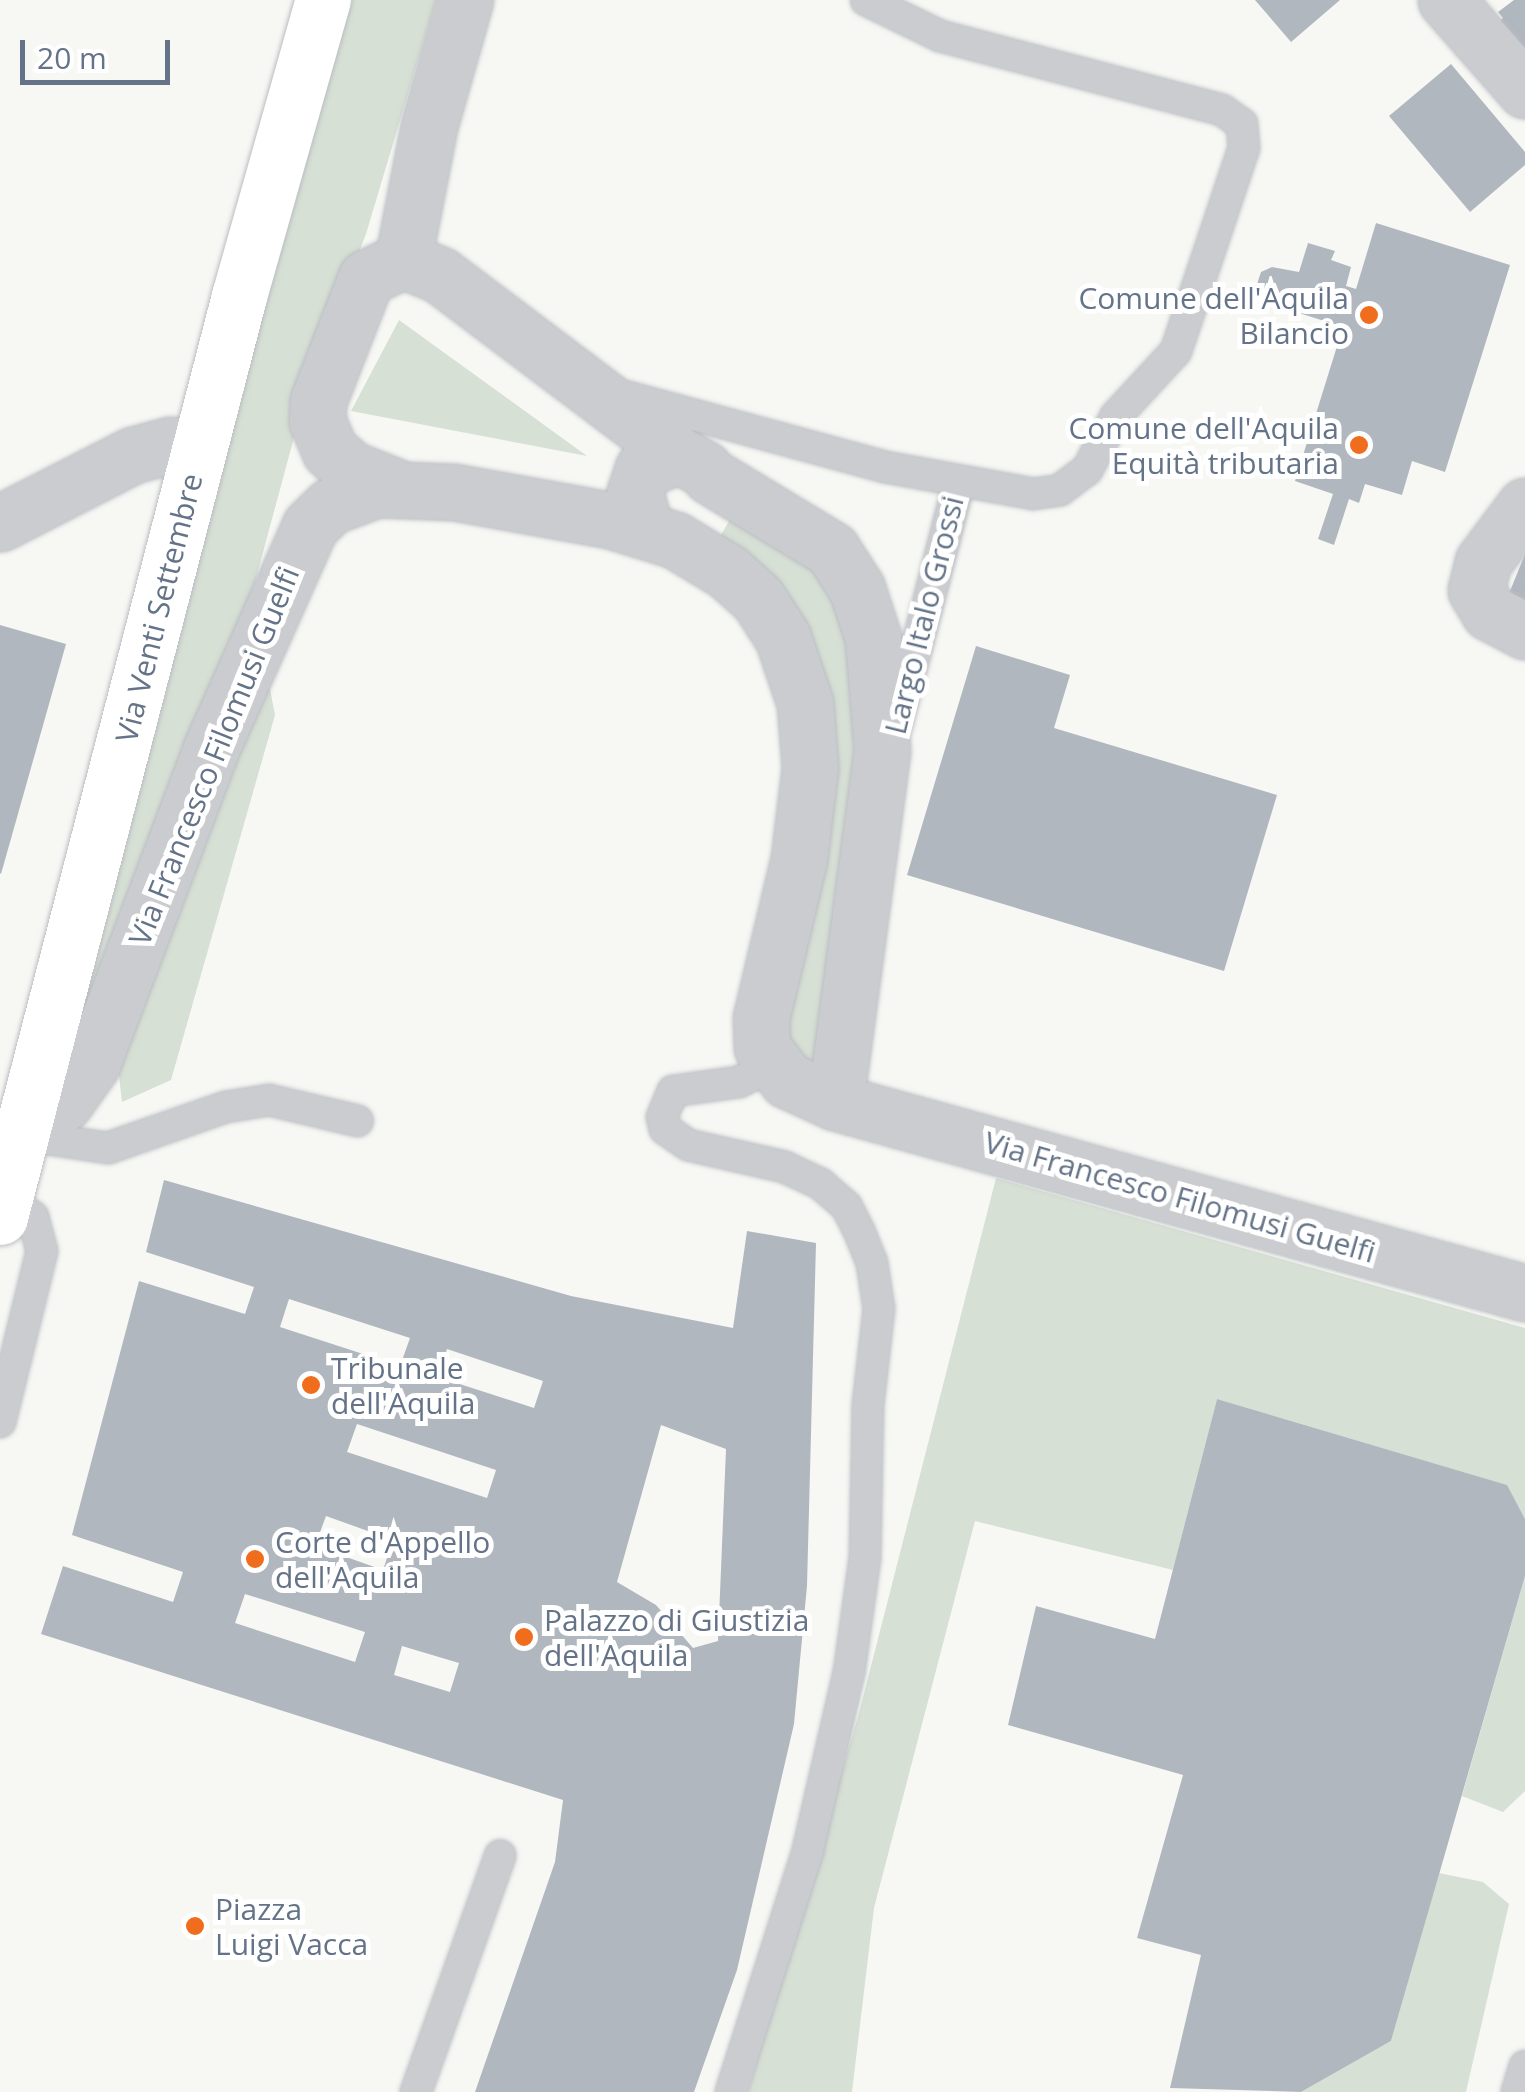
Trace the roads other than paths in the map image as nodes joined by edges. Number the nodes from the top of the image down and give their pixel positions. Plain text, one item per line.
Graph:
1 (323, 0) edge
2 (466, 0) edge
3 (866, 0) edge
4 (1446, 0) edge
5 (1525, 90) edge
6 (403, 260) junction
7 (200, 448) junction
8 (704, 456) junction
9 (959, 483) junction
10 (396, 487) junction
11 (1525, 506) edge
12 (0, 523) edge
13 (661, 535) junction
14 (1525, 631) edge
15 (876, 806) junction
16 (772, 1066) junction
17 (835, 1102) junction
18 (358, 1120) dead end
19 (24, 1125) junction
20 (2, 1207) edge
21 (1525, 1293) edge
22 (0, 1422) edge
23 (500, 1856) dead end
24 (1525, 2066) edge
25 (416, 2092) edge
26 (731, 2092) edge
27 (1517, 2092) edge

1 - 7 main road, Via Venti Settembre
2 - 6 street
3 - 9 lane
4 - 5 street
6 - 8 street, Largo Italo Grossi
6 - 10 street
7 - 12 street
7 - 19 main road, Via Venti Settembre
8 - 9 lane, Largo Italo Grossi
8 - 13 street
8 - 15 street
9 - 15 lane, Largo Italo Grossi
10 - 13 street, Via Francesco Filomusi Guelfi
10 - 19 street, Via Francesco Filomusi Guelfi
11 - 14 street
13 - 16 street, Via Francesco Filomusi Guelfi
15 - 17 street
16 - 17 street, Via Francesco Filomusi Guelfi
16 - 26 lane
17 - 21 street, Via Francesco Filomusi Guelfi
18 - 19 lane
19 - 20 main road, Via Venti Settembre
20 - 22 lane
23 - 25 lane
24 - 27 lane

